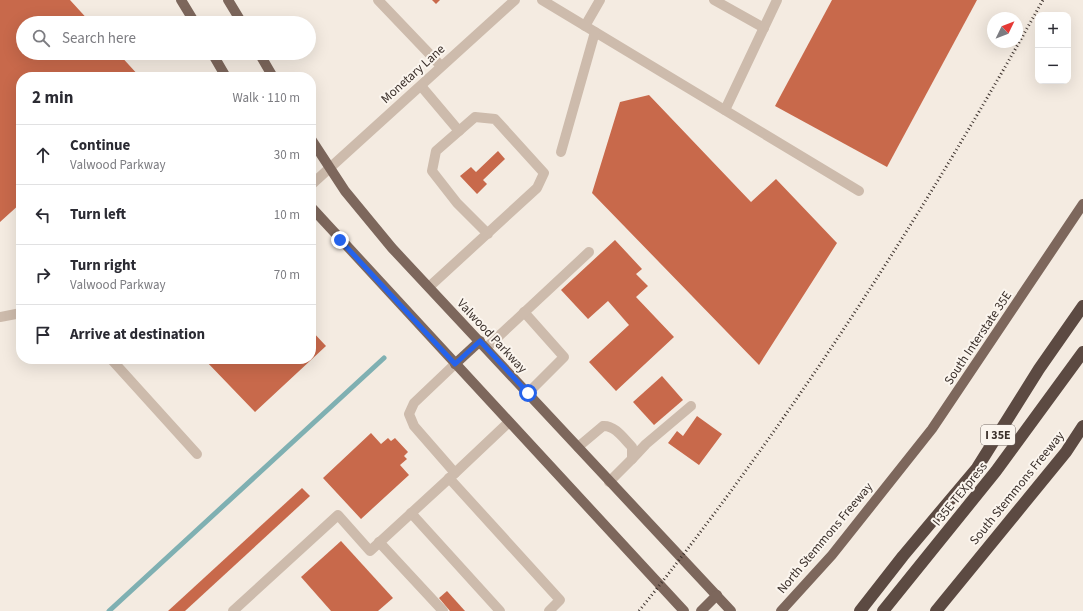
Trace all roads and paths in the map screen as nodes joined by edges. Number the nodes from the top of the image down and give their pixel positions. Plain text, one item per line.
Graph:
1 (181, 0) edge
2 (228, 0) edge
3 (378, 0) edge
4 (515, 0) edge
5 (542, 0) edge
6 (600, 0) edge
7 (714, 0) edge
8 (777, 0) edge
9 (191, 16) edge
10 (238, 16) edge
11 (585, 26) junction
12 (764, 28) junction
13 (595, 32) junction
14 (216, 60) edge
15 (263, 60) edge
16 (441, 66) junction
17 (223, 72) edge
18 (270, 72) edge
19 (421, 86) junction
20 (725, 110) junction
21 (459, 131) junction
22 (316, 147) edge
23 (561, 152) dead end
24 (329, 168) junction
25 (316, 180) edge
26 (859, 191) dead end
27 (1083, 204) edge
28 (316, 212) edge
29 (488, 234) junction
30 (589, 252) dead end
31 (429, 287) junction
32 (1083, 306) edge
33 (524, 312) junction
34 (16, 314) edge
35 (0, 317) edge
36 (483, 345) junction
37 (1083, 352) edge
38 (116, 364) edge
39 (455, 364) junction
40 (528, 393) junction
41 (691, 406) dead end
42 (509, 422) junction
43 (1083, 426) edge
44 (578, 447) junction
45 (197, 454) dead end
46 (632, 459) junction
47 (452, 475) junction
48 (609, 482) junction
49 (889, 483) joint
50 (411, 513) junction
51 (379, 542) junction
52 (717, 595) junction
53 (233, 611) edge
54 (443, 611) edge
55 (500, 611) edge
56 (549, 611) edge
57 (684, 611) edge
58 (701, 611) edge
59 (731, 611) edge
60 (781, 611) edge
61 (860, 611) edge
62 (884, 611) edge
63 (936, 611) edge

1 - 9 main road
2 - 10 main road
3 - 16 street
4 - 16 street, Monetary Lane
5 - 11 street
6 - 11 street
7 - 12 street
8 - 12 street
11 - 13 street
12 - 20 street
13 - 20 street
13 - 23 street
14 - 17 main road
15 - 18 main road
16 - 19 street, Monetary Lane
19 - 21 street
19 - 24 street, Monetary Lane
20 - 26 street
21 - 29 street
21 - 29 street
22 - 24 main road, Valwood Parkway
24 - 25 street, Monetary Lane
24 - 31 main road, Valwood Parkway
27 - 49 main road, South Interstate 35E
28 - 39 main road
29 - 31 street
30 - 33 street
31 - 36 main road, Valwood Parkway
32 - 61 highway, I 35E
33 - 36 street
33 - 40 street
34 - 35 street
36 - 39 main road
36 - 40 main road, Valwood Parkway
37 - 62 highway, I 35E TEXpress
38 - 45 street
39 - 42 main road
39 - 47 street
40 - 44 main road, Valwood Parkway
41 - 46 street
42 - 47 street
42 - 57 main road
43 - 63 highway, South Stemmons Freeway
44 - 46 street
44 - 48 main road, Valwood Parkway
46 - 48 street
47 - 50 street
47 - 56 street
48 - 52 main road, Valwood Parkway
49 - 60 main road, North Stemmons Freeway
50 - 51 street
50 - 55 street
51 - 53 street
51 - 54 street
52 - 58 main road
52 - 59 main road, Valwood Parkway

